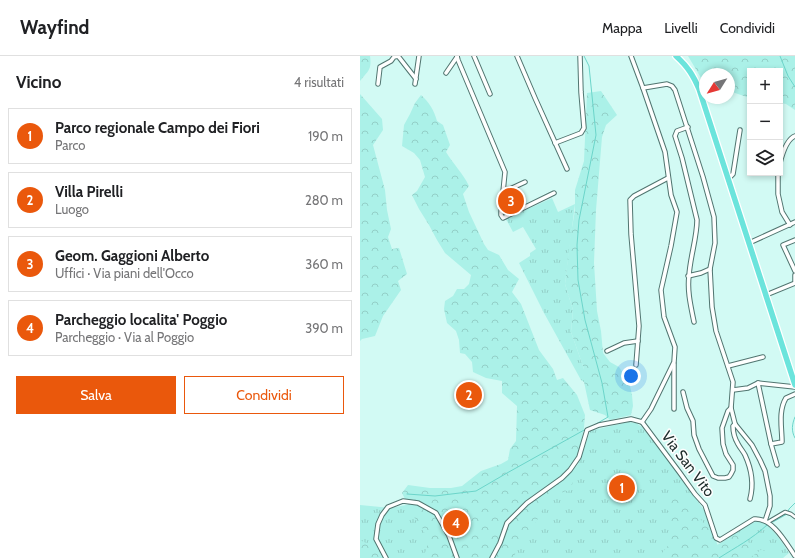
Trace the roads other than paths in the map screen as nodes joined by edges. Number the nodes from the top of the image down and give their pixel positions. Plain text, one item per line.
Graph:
1 (419, 56) edge
2 (457, 56) edge
3 (474, 56) edge
4 (517, 56) edge
5 (580, 56) edge
6 (630, 56) edge
7 (676, 56) edge
8 (446, 73) dead end
9 (378, 84) dead end
10 (643, 88) junction
11 (490, 94) dead end
12 (688, 127) junction
13 (740, 130) dead end
14 (795, 136) edge
15 (555, 143) junction
16 (783, 153) edge
17 (566, 169) dead end
18 (778, 176) edge
19 (668, 178) junction
20 (728, 179) junction
21 (525, 182) dead end
22 (504, 190) junction
23 (554, 193) dead end
24 (795, 222) edge
25 (790, 225) junction
26 (795, 240) edge
27 (749, 243) junction
28 (710, 269) junction
29 (795, 271) edge
30 (795, 275) edge
31 (688, 276) junction
32 (795, 283) edge
33 (766, 295) junction
34 (694, 322) dead end
35 (638, 341) junction
36 (607, 351) dead end
37 (763, 358) dead end
38 (674, 362) junction
39 (636, 365) dead end
40 (728, 366) junction
41 (758, 383) junction
42 (795, 386) edge
43 (733, 390) junction
44 (683, 392) dead end
45 (795, 394) edge
46 (731, 408) junction
47 (674, 409) dead end
48 (642, 422) junction
49 (736, 424) junction
50 (771, 444) junction
51 (777, 465) dead end
52 (750, 499) dead end
53 (795, 517) edge
54 (766, 522) junction
55 (795, 556) edge
56 (386, 558) edge
57 (457, 558) edge
58 (492, 558) edge

1 - 9 street
2 - 8 street
2 - 22 street
3 - 11 street
4 - 15 street
5 - 15 street
6 - 10 street
7 - 20 main road
10 - 12 street
10 - 19 street
12 - 28 street
12 - 31 street
13 - 20 street
14 - 16 street
15 - 17 street
18 - 25 street
19 - 35 street
19 - 38 street
20 - 27 main road
21 - 22 street
22 - 23 street
24 - 25 street
25 - 27 street
26 - 29 street
27 - 33 main road
28 - 31 street
28 - 40 street
30 - 32 street
31 - 34 street
32 - 33 street
33 - 42 main road
35 - 36 street
35 - 39 street
37 - 40 street
38 - 47 street
38 - 48 street
40 - 43 street
41 - 42 street
41 - 43 street
41 - 50 street
43 - 46 street
44 - 46 street
45 - 50 street
46 - 49 street
48 - 54 street, Via San Vito
48 - 58 street
49 - 52 street
49 - 54 street
50 - 51 street
53 - 54 street
54 - 55 street
56 - 57 street

